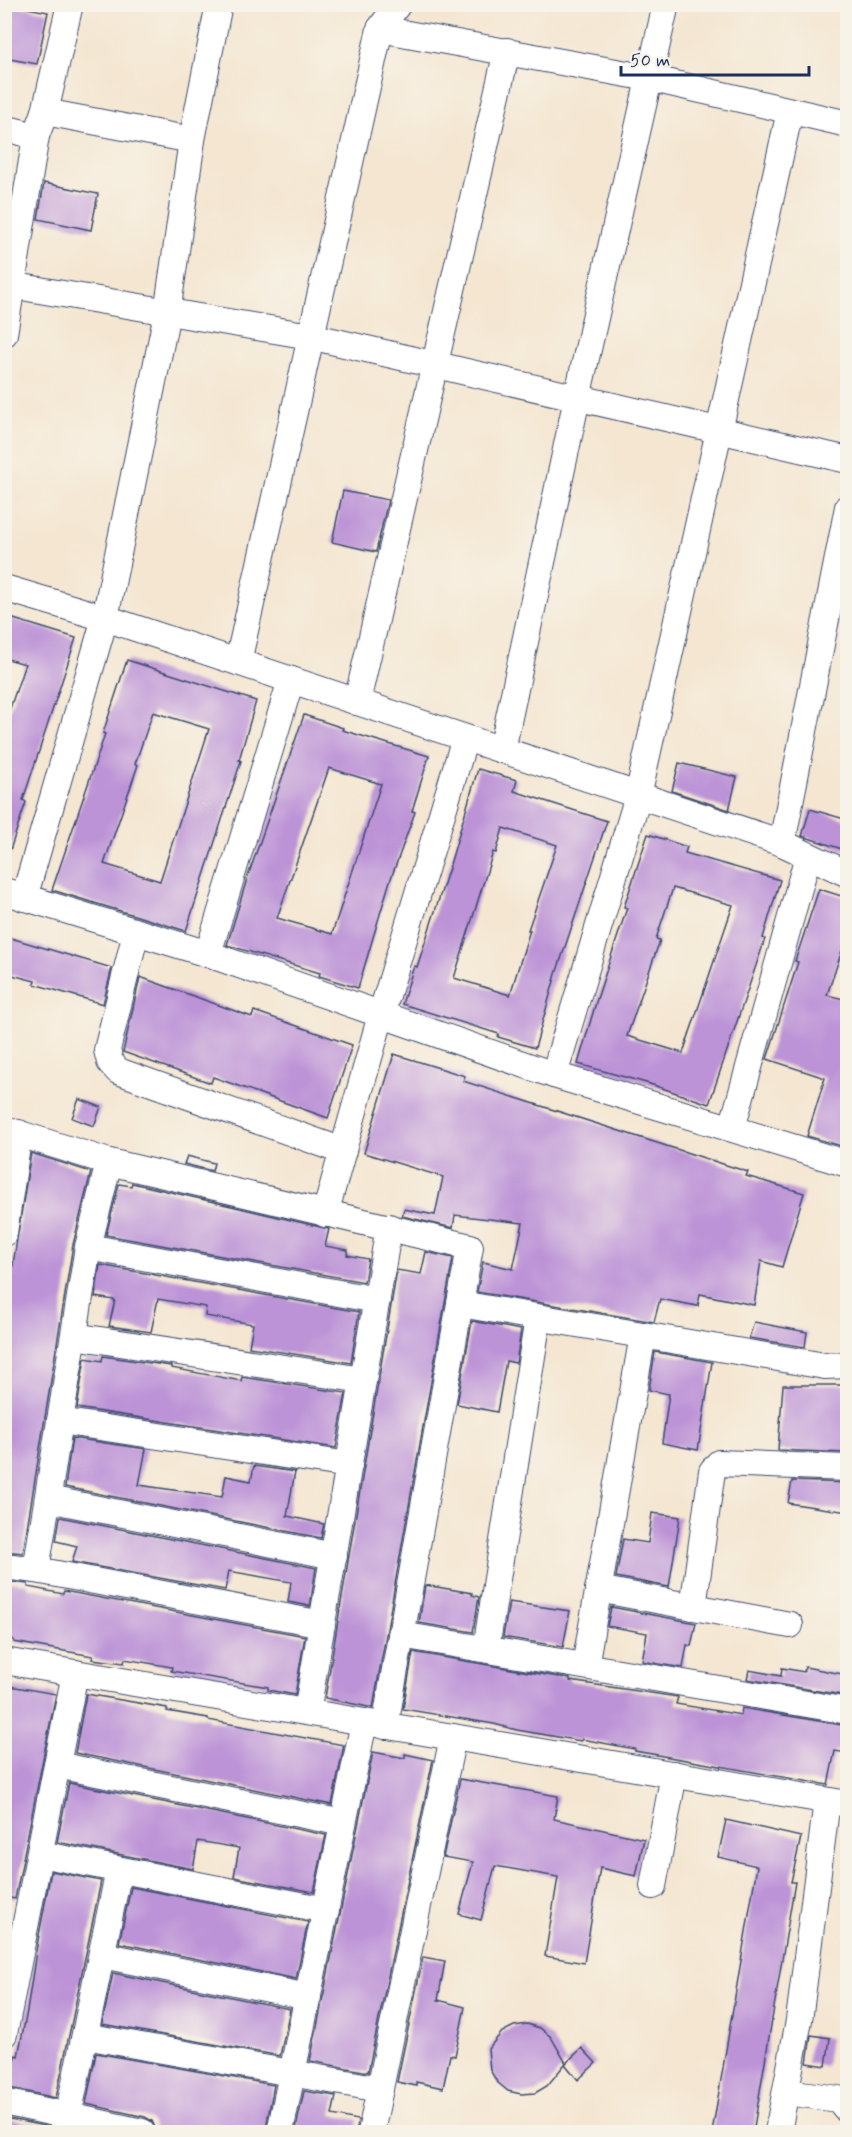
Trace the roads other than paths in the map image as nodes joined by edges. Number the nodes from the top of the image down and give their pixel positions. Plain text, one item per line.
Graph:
1 (70, 4) edge
2 (219, 4) edge
3 (398, 4) edge
4 (666, 4) edge
5 (380, 29) junction
6 (507, 51) junction
7 (649, 78) junction
8 (790, 111) junction
9 (40, 124) junction
10 (848, 124) edge
11 (4, 128) edge
12 (192, 140) junction
13 (9, 285) edge
14 (167, 313) junction
15 (4, 334) edge
16 (310, 336) junction
17 (435, 365) junction
18 (577, 398) junction
19 (720, 431) junction
20 (848, 460) edge
21 (848, 507) edge
22 (4, 588) edge
23 (105, 618) junction
24 (238, 662) junction
25 (291, 680) junction
26 (357, 702) junction
27 (465, 738) junction
28 (502, 750) junction
29 (638, 796) junction
30 (782, 843) junction
31 (808, 856) junction
32 (848, 874) edge
33 (14, 894) edge
34 (136, 932) junction
35 (208, 954) junction
36 (381, 1015) junction
37 (554, 1075) junction
38 (732, 1128) junction
39 (12, 1131) edge
40 (343, 1151) junction
41 (109, 1162) junction
42 (848, 1164) edge
43 (325, 1214) junction
44 (389, 1227) junction
45 (4, 1233) edge
46 (88, 1247) junction
47 (377, 1300) junction
48 (460, 1304) junction
49 (538, 1318) junction
50 (643, 1335) junction
51 (74, 1336) junction
52 (848, 1365) edge
53 (363, 1380) junction
54 (60, 1421) junction
55 (349, 1465) junction
56 (848, 1467) edge
57 (48, 1499) junction
58 (333, 1556) junction
59 (4, 1566) edge
60 (36, 1570) junction
61 (598, 1589) junction
62 (693, 1607) junction
63 (322, 1624) junction
64 (790, 1625) dead end
65 (401, 1635) junction
66 (486, 1649) junction
67 (4, 1661) edge
68 (585, 1666) junction
69 (75, 1673) junction
70 (307, 1712) junction
71 (848, 1712) edge
72 (375, 1724) junction
73 (453, 1737) junction
74 (57, 1765) junction
75 (674, 1774) junction
76 (837, 1802) edge
77 (343, 1823) junction
78 (40, 1854) junction
79 (119, 1869) junction
80 (653, 1886) dead end
81 (326, 1910) junction
82 (102, 1955) junction
83 (308, 1997) junction
84 (4, 2034) edge
85 (85, 2036) junction
86 (292, 2073) junction
87 (380, 2089) junction
88 (786, 2092) junction
89 (4, 2102) edge
90 (848, 2111) edge
91 (68, 2116) junction
92 (142, 2133) edge
93 (280, 2133) edge
94 (371, 2133) edge
95 (778, 2133) edge

1 - 9 street
2 - 12 street
3 - 5 street
4 - 7 street
5 - 6 street
5 - 16 street
6 - 7 street
6 - 17 street
7 - 8 street
7 - 18 street
8 - 10 street
8 - 19 street
9 - 11 street
9 - 12 street
9 - 13 street
12 - 14 street
13 - 14 street
13 - 15 street
14 - 16 street
14 - 23 street
16 - 17 street
16 - 24 street
17 - 18 street
17 - 26 street
18 - 19 street
18 - 28 street
19 - 20 street
19 - 29 street
21 - 30 street
22 - 23 street
23 - 24 street
23 - 33 street
24 - 25 street
25 - 26 street
25 - 35 street
26 - 27 street
27 - 28 street
27 - 36 street
28 - 29 street
29 - 30 street
29 - 37 street
30 - 31 street
31 - 32 street
31 - 38 street
33 - 34 street
34 - 35 street
34 - 40 street
35 - 36 street
36 - 37 street
36 - 40 street
37 - 38 street
38 - 42 street
39 - 41 street
39 - 45 street
40 - 43 street
41 - 43 street
41 - 46 street
43 - 44 street
44 - 47 street
44 - 48 street
46 - 47 street
46 - 51 street
47 - 53 street
48 - 49 street
48 - 65 street
49 - 50 street
49 - 66 street
50 - 52 street
50 - 61 street
51 - 53 street
51 - 54 street
53 - 55 street
54 - 55 street
54 - 57 street
55 - 58 street
56 - 62 street
57 - 58 street
57 - 60 street
58 - 63 street
59 - 60 street
60 - 63 street
61 - 62 street
61 - 68 street
62 - 64 street
63 - 70 street
65 - 66 street
65 - 72 street
66 - 68 street
67 - 69 street
68 - 71 street
69 - 70 street
69 - 74 street
70 - 72 street
72 - 73 street
72 - 77 street
73 - 75 street
73 - 87 street
74 - 77 street
74 - 78 street
75 - 76 street
75 - 80 street
76 - 88 street
77 - 81 street
78 - 79 street
78 - 84 street
79 - 81 street
79 - 82 street
81 - 83 street
82 - 83 street
82 - 85 street
83 - 86 street
85 - 86 street
85 - 91 street
86 - 87 street
86 - 93 street
87 - 94 street
88 - 90 street
88 - 95 street
89 - 91 street
91 - 92 street

